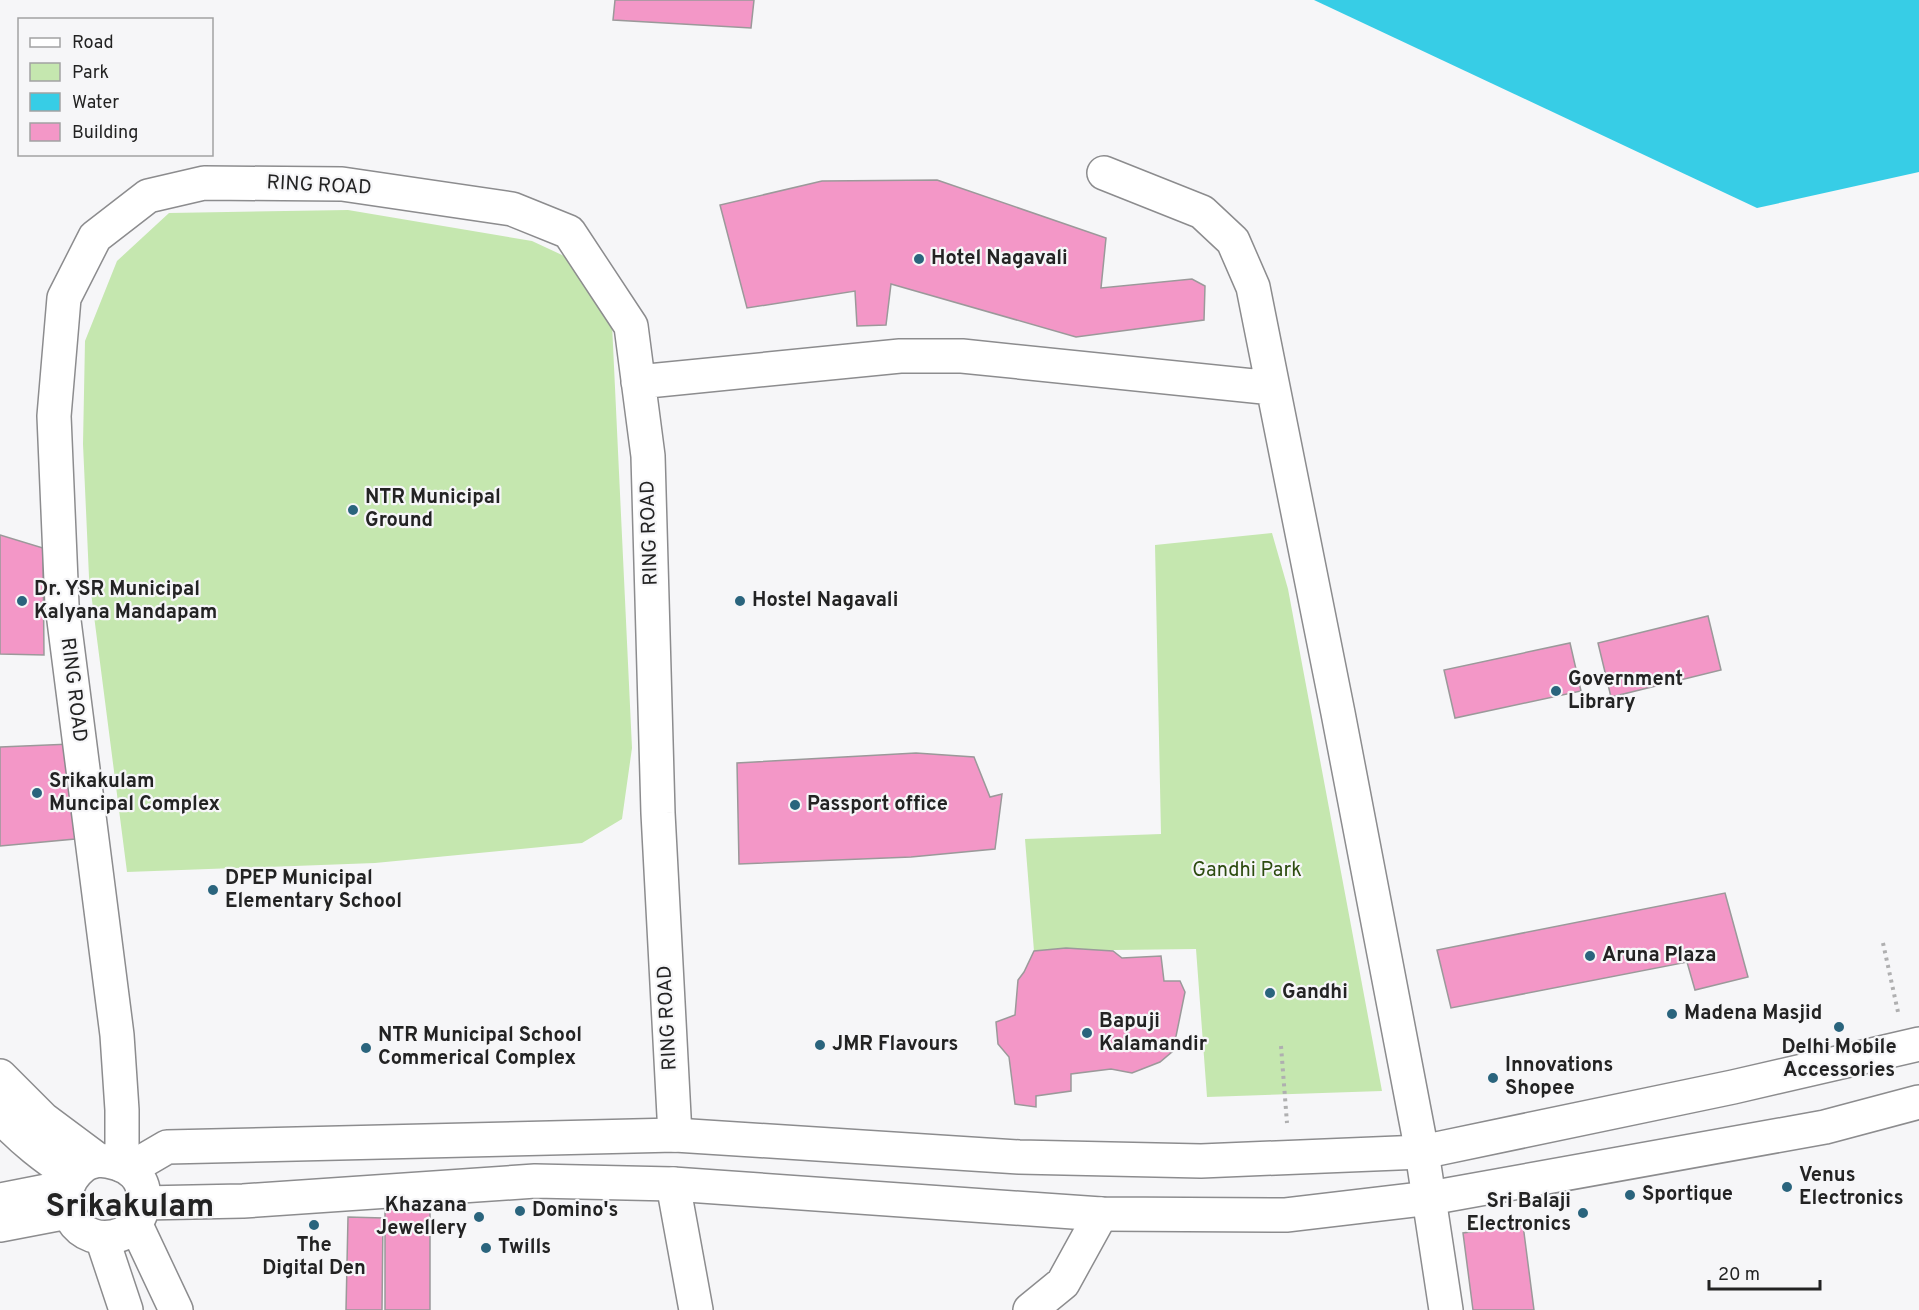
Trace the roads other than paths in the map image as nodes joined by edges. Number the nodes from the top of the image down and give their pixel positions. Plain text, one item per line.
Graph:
1 (1104, 173) dead end
2 (638, 382) junction
3 (1274, 388) junction
4 (1912, 1046) edge
5 (0, 1076) edge
6 (1919, 1102) edge
7 (0, 1116) edge
8 (675, 1135) junction
9 (1422, 1152) junction
10 (93, 1178) junction
11 (673, 1184) junction
12 (1430, 1198) junction
13 (0, 1200) edge
14 (139, 1213) junction
15 (1101, 1214) junction
16 (0, 1225) edge
17 (102, 1238) junction
18 (126, 1310) edge
19 (176, 1310) edge
20 (696, 1310) edge
21 (1030, 1310) edge
22 (1446, 1310) edge

1 - 3 street
2 - 3 street
2 - 8 street, RING ROAD
2 - 10 street, RING ROAD
3 - 9 street
4 - 9 street
5 - 10 street
6 - 12 street
7 - 10 street
8 - 9 street
8 - 10 street
9 - 12 street
10 - 13 street
10 - 14 street
10 - 16 street
10 - 17 street
11 - 14 street
11 - 15 street
11 - 20 street
12 - 15 street
12 - 22 street
14 - 17 street
14 - 19 street
15 - 21 street
17 - 18 street

